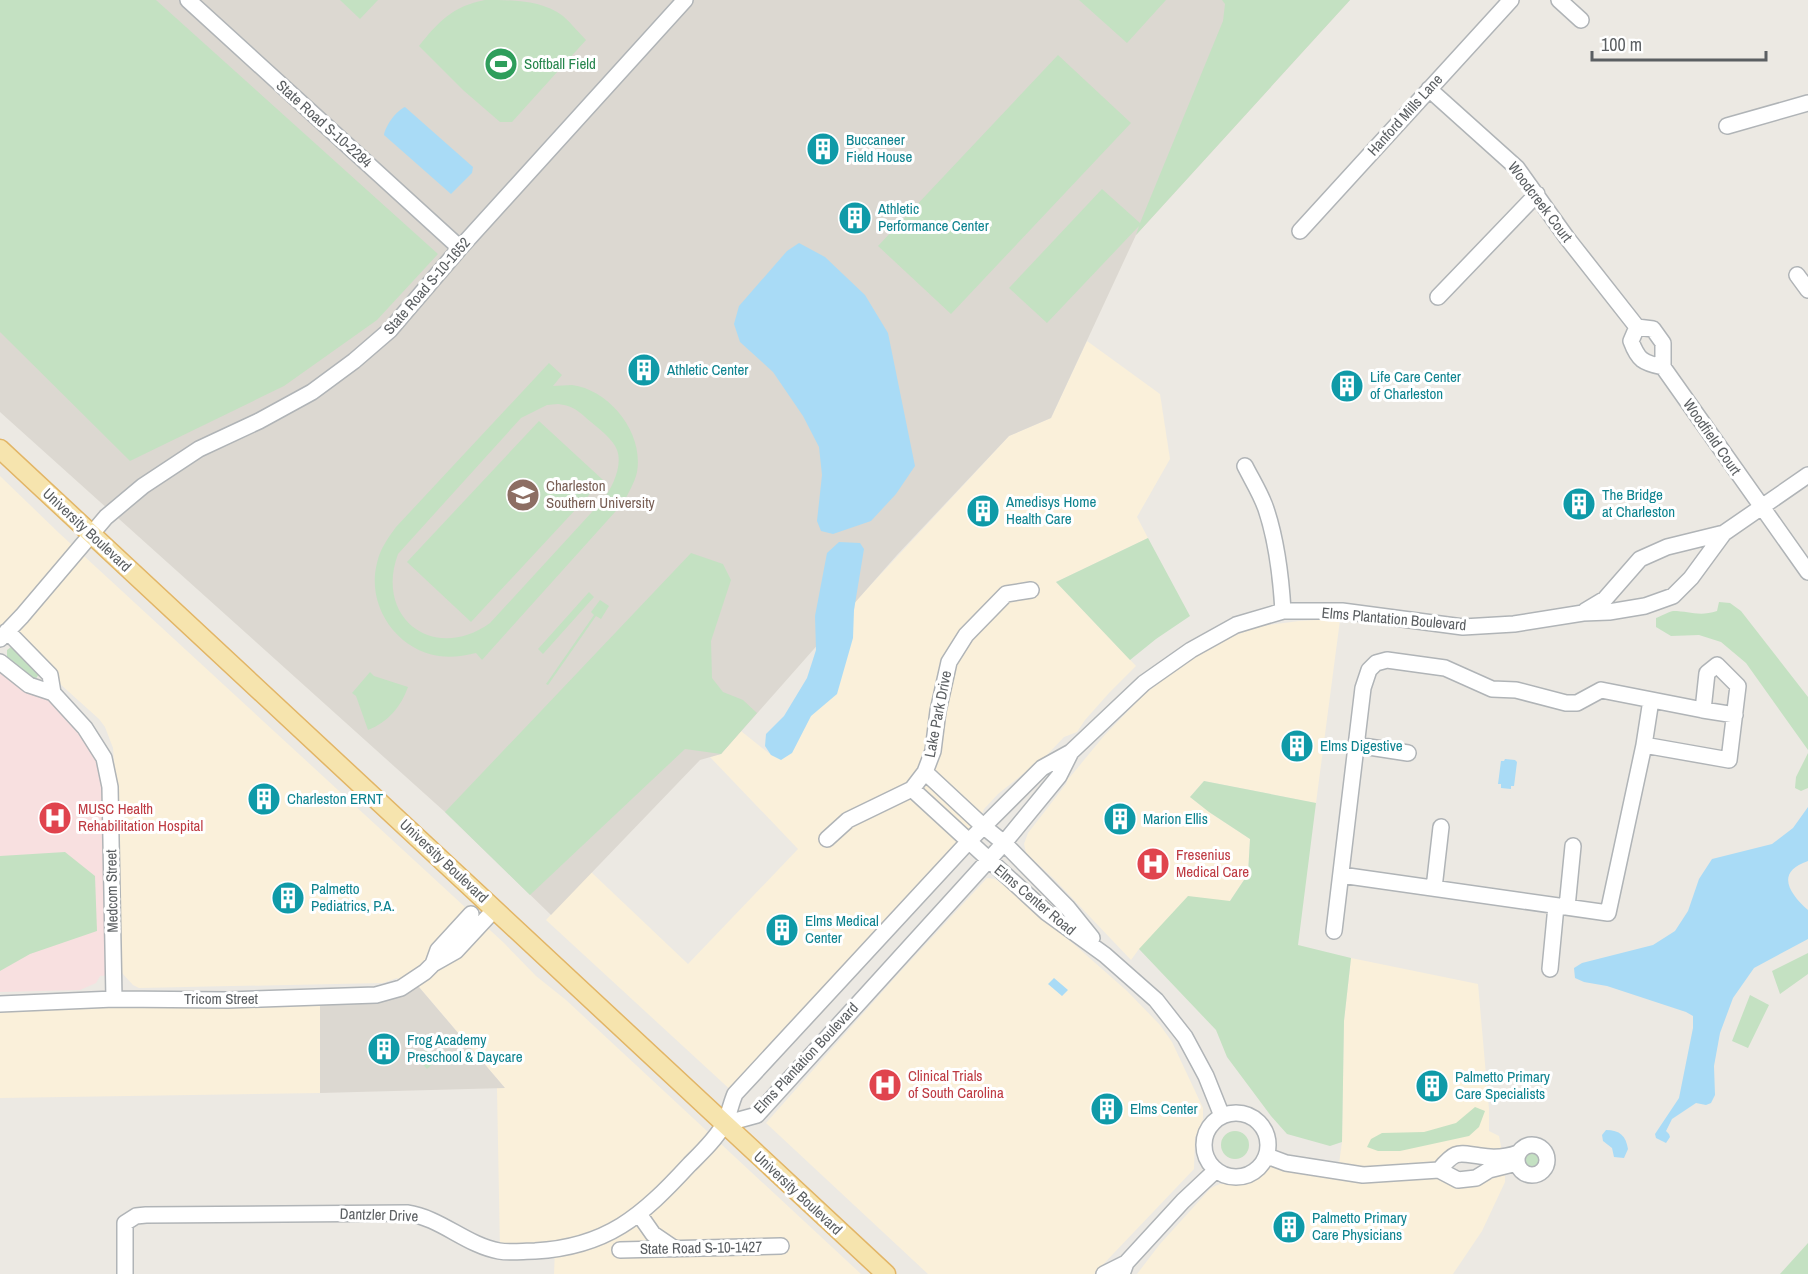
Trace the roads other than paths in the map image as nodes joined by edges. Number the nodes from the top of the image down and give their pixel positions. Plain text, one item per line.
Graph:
1 (189, 0) edge
2 (685, 0) edge
3 (1510, 0) edge
4 (1559, 0) edge
5 (1581, 20) dead end
6 (1429, 89) junction
7 (1808, 104) edge
8 (1727, 126) dead end
9 (1537, 194) junction
10 (1300, 231) dead end
11 (460, 248) junction
12 (1797, 275) dead end
13 (1808, 290) edge
14 (1438, 297) dead end
15 (1637, 327) junction
16 (1663, 367) junction
17 (0, 449) edge
18 (1245, 466) dead end
19 (1808, 475) edge
20 (1760, 506) junction
21 (1724, 533) junction
22 (92, 534) junction
23 (1808, 572) edge
24 (1031, 590) dead end
25 (1282, 611) junction
26 (1583, 613) junction
27 (4, 635) edge
28 (0, 662) edge
29 (53, 693) junction
30 (1651, 700) junction
31 (1702, 710) junction
32 (1735, 715) junction
33 (1356, 745) junction
34 (1644, 745) junction
35 (1071, 752) junction
36 (1408, 753) dead end
37 (925, 772) junction
38 (912, 789) junction
39 (983, 826) junction
40 (1441, 827) dead end
41 (827, 839) dead end
42 (970, 840) junction
43 (1004, 843) junction
44 (1573, 846) dead end
45 (988, 860) junction
46 (1341, 875) junction
47 (1434, 888) junction
48 (1562, 907) junction
49 (495, 909) junction
50 (471, 914) dead end
51 (1335, 931) dead end
52 (1105, 955) junction
53 (433, 964) junction
54 (1550, 969) dead end
55 (114, 999) junction
56 (0, 1004) edge
57 (1222, 1116) junction
58 (724, 1124) junction
59 (1267, 1156) junction
60 (1439, 1170) junction
61 (1215, 1171) junction
62 (639, 1214) junction
63 (781, 1246) dead end
64 (620, 1250) dead end
65 (676, 1250) junction
66 (1124, 1269) edge
67 (125, 1274) edge
68 (886, 1274) edge
69 (1104, 1274) edge

1 - 11 street, State Road S-10-2284
2 - 11 street, State Road S-10-1652
3 - 6 street, Hanford Mills Lane
4 - 5 street
6 - 9 street, Woodcreek Court
6 - 10 street, Hanford Mills Lane
7 - 8 street
9 - 14 street
9 - 15 street, Woodcreek Court
11 - 22 street, State Road S-10-1652
12 - 13 street
15 - 16 street, Woodcreek Court
15 - 16 street
16 - 20 street, Woodfield Court
17 - 22 main road, University Boulevard
18 - 25 street
19 - 20 street, Elms Plantation Boulevard
20 - 21 street, Elms Plantation Boulevard
20 - 23 street, Woodfield Court
21 - 26 street, Elms Plantation Boulevard
21 - 26 street, Elms Plantation Boulevard
22 - 27 street, State Road S-10-1652
22 - 49 main road, University Boulevard
24 - 37 street, Lake Park Drive
25 - 26 street, Elms Plantation Boulevard
25 - 35 street, Elms Plantation Boulevard
27 - 29 street, Medcom Street
28 - 29 street, Medcom Street
29 - 55 street, Medcom Street
30 - 31 street
30 - 33 street
30 - 34 street
31 - 32 street
31 - 32 street
32 - 34 street
33 - 36 street
33 - 46 street
34 - 48 street
35 - 39 street, Elms Plantation Boulevard
35 - 43 street, Elms Plantation Boulevard
37 - 38 street, Lake Park Drive
37 - 39 street, Lake Park Drive
38 - 41 street, Lake Park Drive
38 - 42 street
39 - 42 street, Elms Plantation Boulevard
39 - 43 street, Elms Center Road
40 - 47 street
42 - 45 street, Elms Center Road
42 - 58 street, Elms Plantation Boulevard
43 - 45 street, Elms Plantation Boulevard
43 - 52 street, Elms Center Road
44 - 48 street
45 - 52 street, Elms Center Road
45 - 58 street, Elms Plantation Boulevard
46 - 47 street
46 - 51 street
47 - 48 street
48 - 54 street
49 - 53 street, Tricom Street
49 - 58 main road, University Boulevard
50 - 53 street, Tricom Street
52 - 57 street, Elms Center Road
53 - 55 street, Tricom Street
55 - 56 street, Tricom Street
57 - 59 street
57 - 61 street
58 - 62 street, Dantzler Drive
58 - 68 main road, University Boulevard
59 - 60 street
59 - 61 street
60 - 60 street
61 - 66 street
62 - 65 street
62 - 67 street, Dantzler Drive
63 - 65 street, State Road S-10-1427
64 - 65 street, State Road S-10-1427
66 - 69 street

